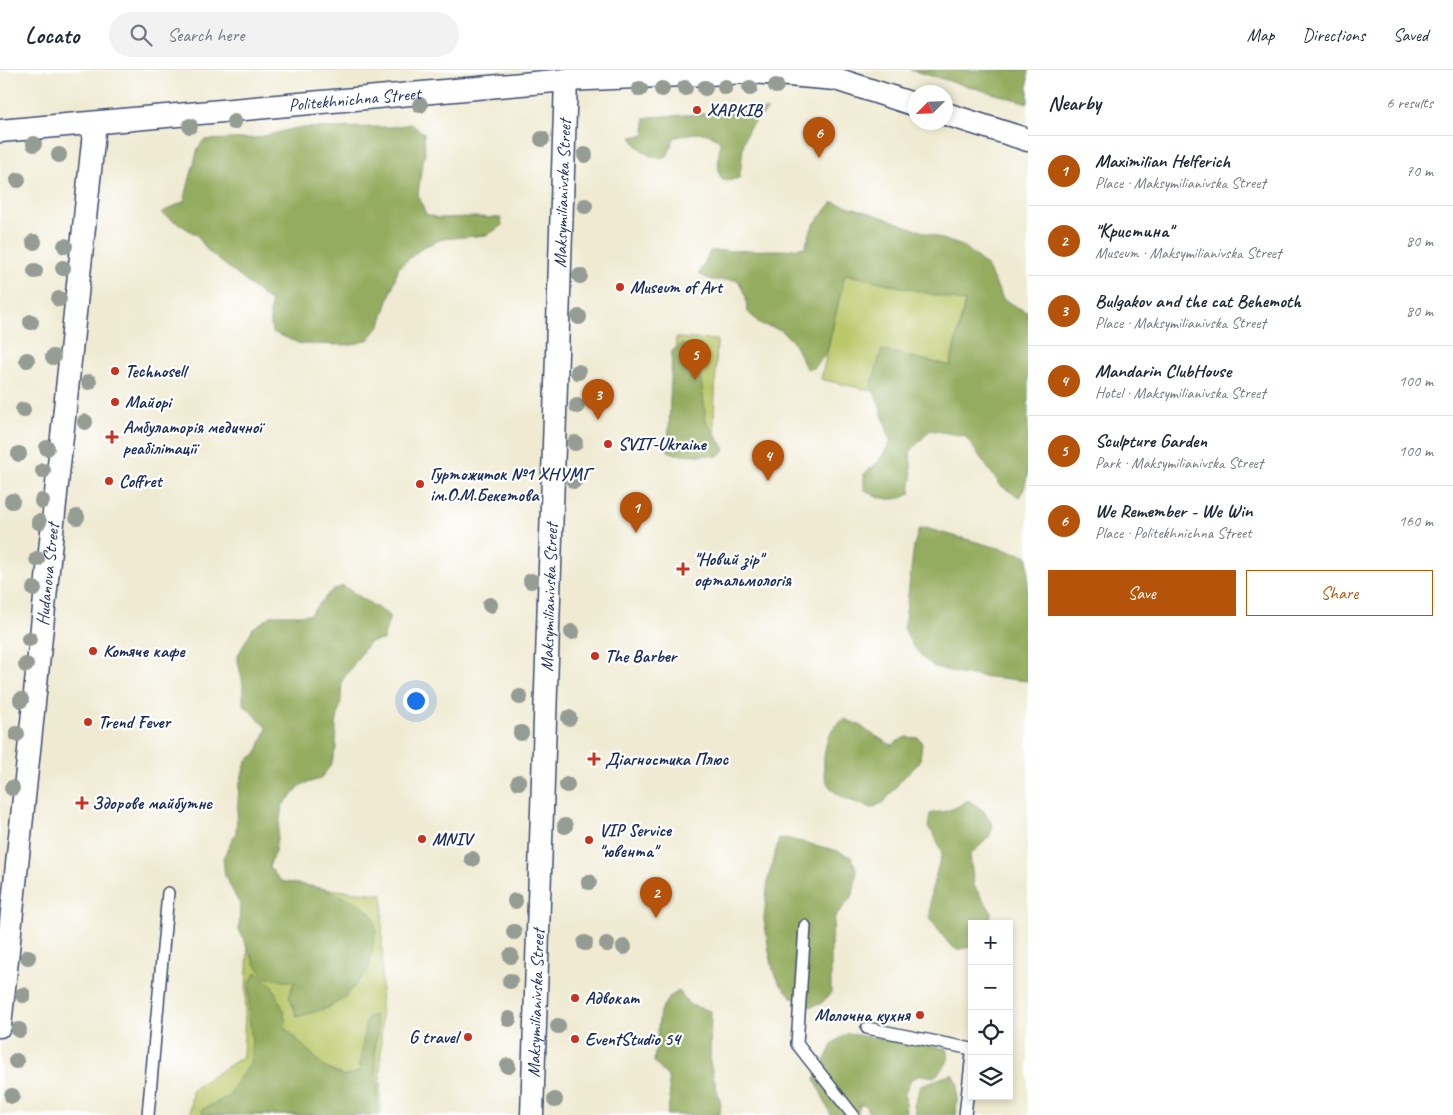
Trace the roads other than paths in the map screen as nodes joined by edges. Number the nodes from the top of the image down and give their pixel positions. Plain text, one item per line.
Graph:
1 (566, 80) junction
2 (908, 102) edge
3 (953, 116) edge
4 (95, 123) junction
5 (0, 131) edge
6 (1028, 140) edge
7 (168, 894) dead end
8 (805, 926) dead end
9 (0, 1026) edge
10 (867, 1028) dead end
11 (968, 1048) edge
12 (972, 1055) edge
13 (148, 1115) edge
14 (532, 1115) edge
15 (852, 1115) edge
16 (965, 1115) edge

1 - 2 street, Politekhnichna Street
1 - 4 street, Politekhnichna Street
1 - 14 street, Maksymilianivska Street
3 - 6 street
4 - 5 street, Politekhnichna Street
4 - 9 street, Hudanova Street
7 - 13 lane
8 - 15 lane
10 - 11 lane
12 - 16 lane

